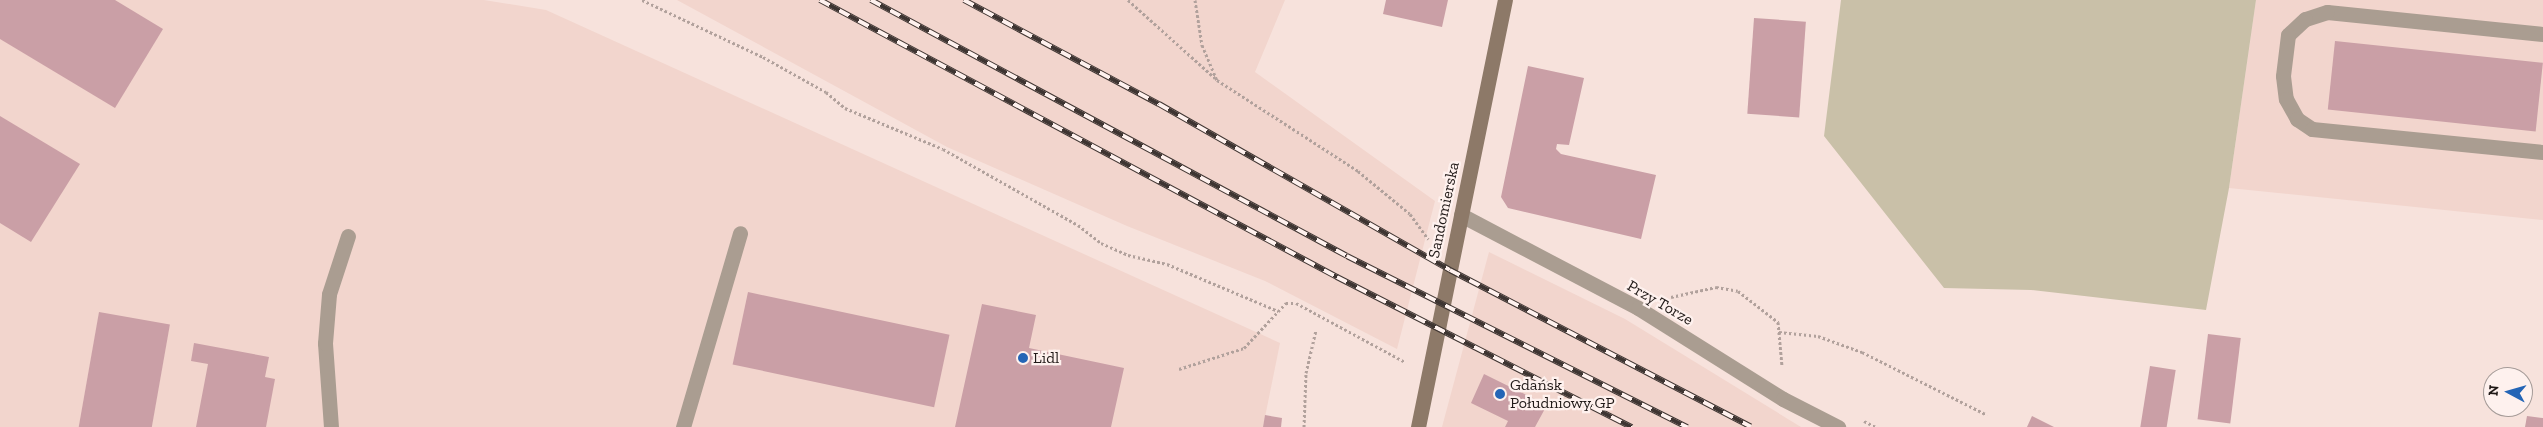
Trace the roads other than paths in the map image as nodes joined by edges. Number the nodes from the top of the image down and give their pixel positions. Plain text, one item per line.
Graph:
1 (1505, 0) edge
2 (2543, 34) edge
3 (2543, 152) edge
4 (1462, 215) junction
5 (740, 234) dead end
6 (348, 236) dead end
7 (331, 427) edge
8 (683, 427) edge
9 (1418, 427) edge
10 (1838, 427) edge

1 - 4 street, Sandomierska
2 - 3 street
4 - 9 street, Sandomierska
4 - 10 street, Przy Torze
5 - 8 street
6 - 7 street

